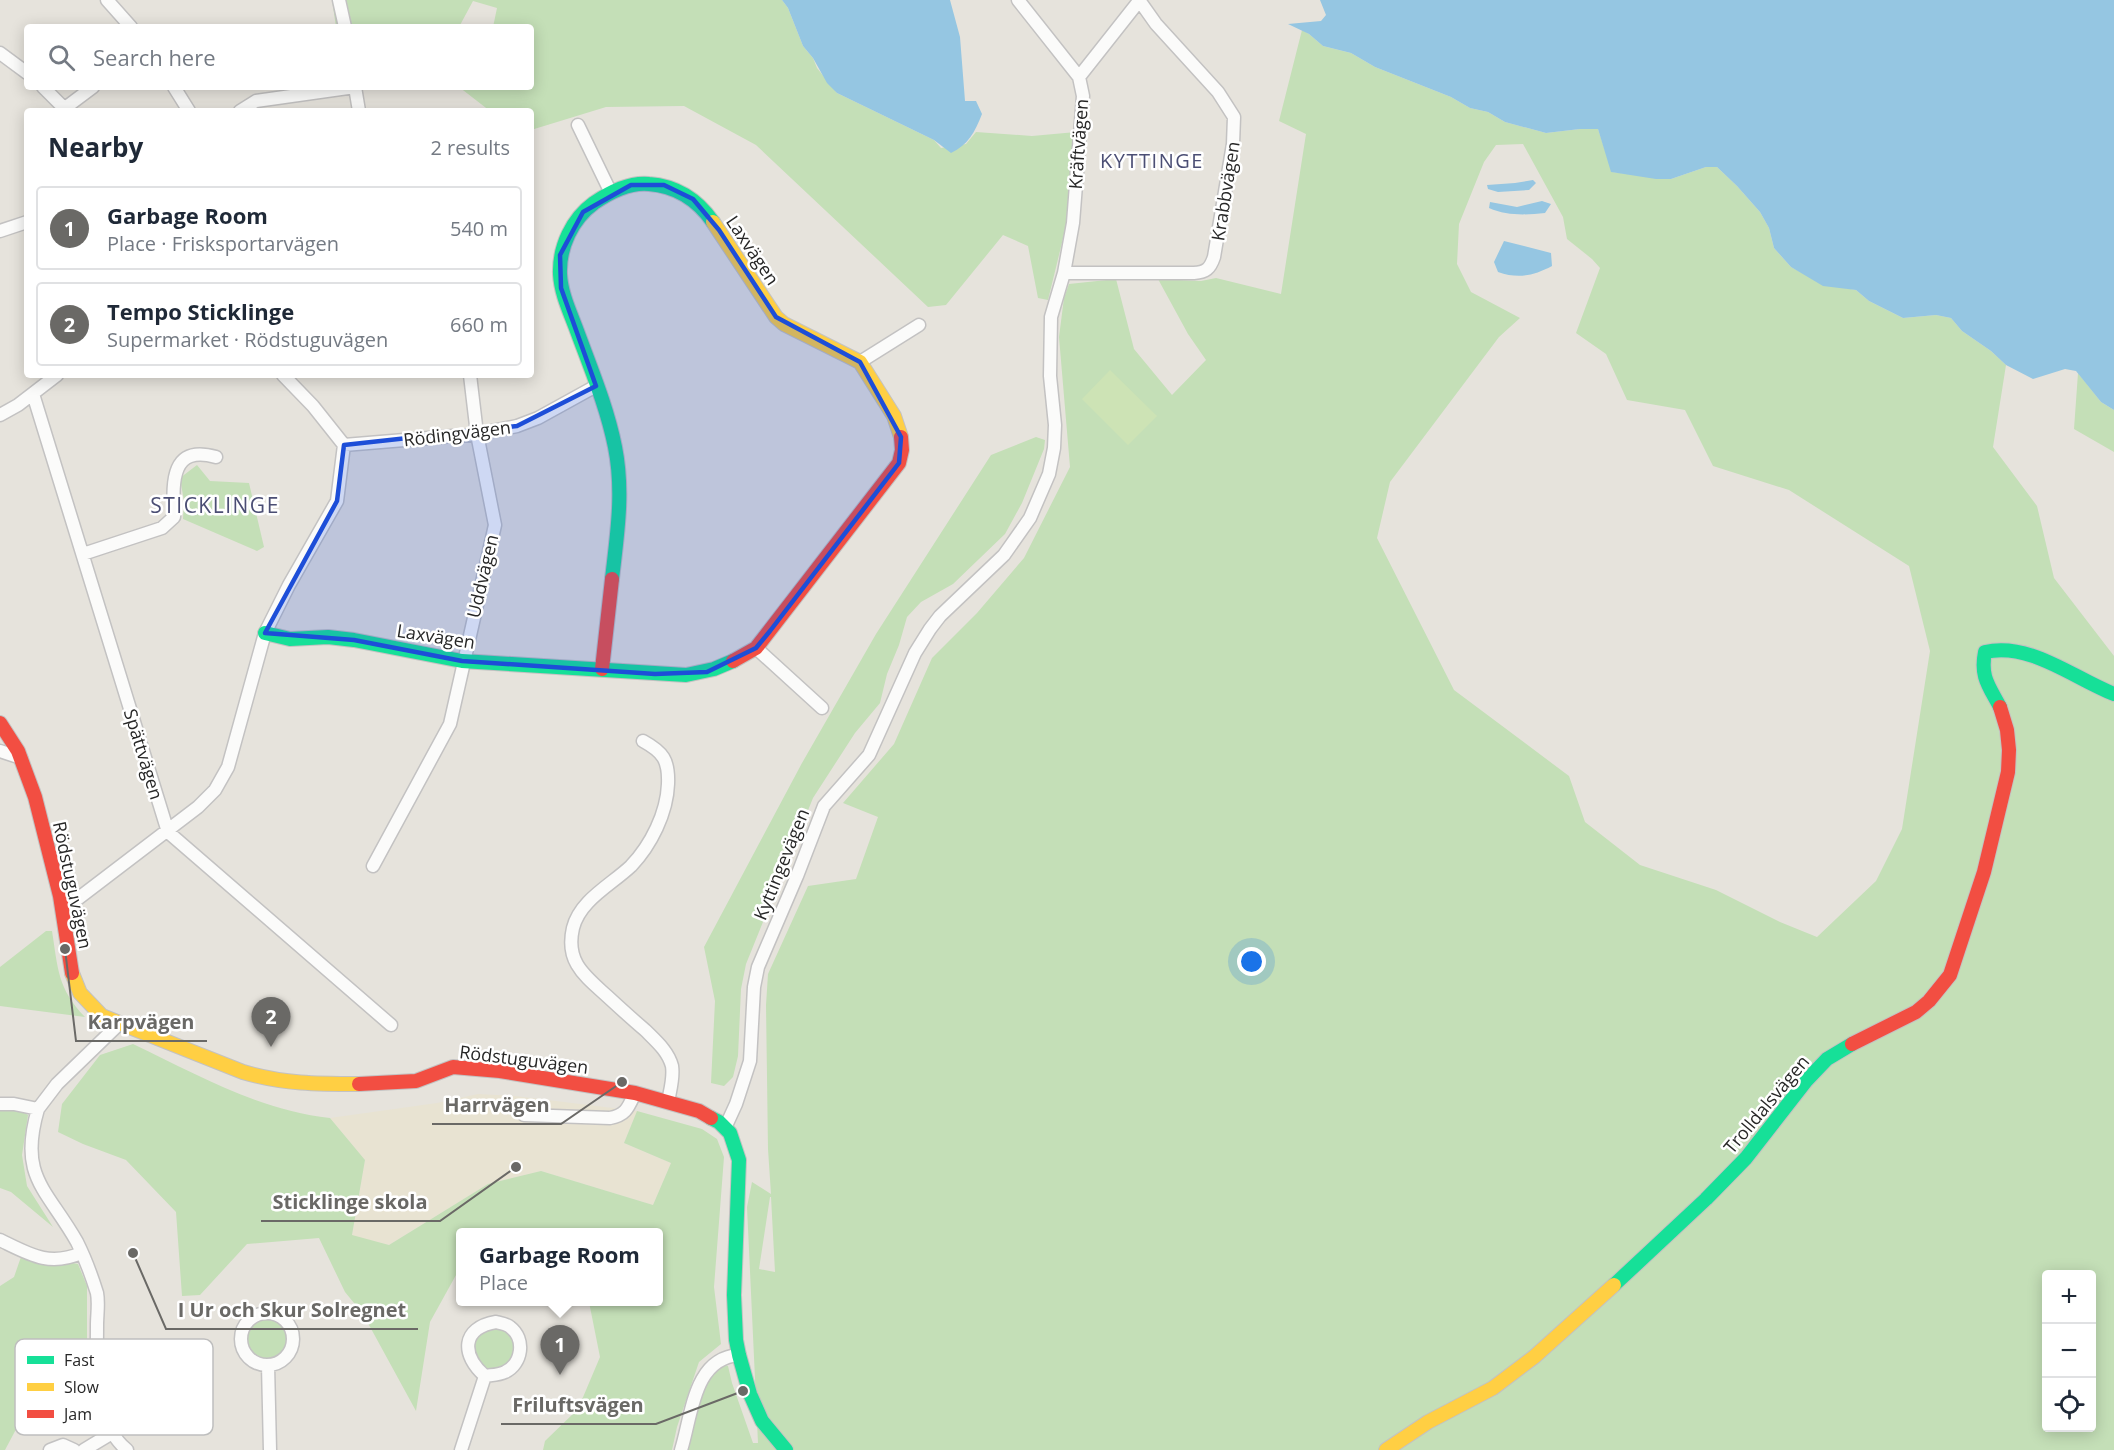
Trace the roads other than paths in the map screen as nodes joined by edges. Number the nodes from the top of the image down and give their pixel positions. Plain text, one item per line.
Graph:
1 (107, 0) edge
2 (339, 0) edge
3 (1018, 0) edge
4 (1139, 0) edge
5 (128, 24) edge
6 (344, 24) edge
7 (0, 53) edge
8 (24, 71) edge
9 (1079, 77) junction
10 (46, 90) edge
11 (89, 90) edge
12 (176, 90) edge
13 (332, 90) edge
14 (356, 90) edge
15 (65, 108) edge
16 (67, 108) edge
17 (187, 108) edge
18 (244, 108) edge
19 (358, 108) edge
20 (578, 125) dead end
21 (611, 193) junction
22 (24, 223) edge
23 (0, 231) edge
24 (1064, 273) junction
25 (919, 325) dead end
26 (860, 362) junction
27 (53, 378) edge
28 (286, 378) edge
29 (470, 378) edge
30 (596, 386) junction
31 (33, 394) junction
32 (0, 415) edge
33 (477, 434) junction
34 (344, 445) junction
35 (216, 456) dead end
36 (83, 554) junction
37 (265, 633) junction
38 (756, 648) junction
39 (462, 661) junction
40 (602, 669) junction
41 (2114, 694) edge
42 (822, 708) dead end
43 (0, 723) edge
44 (643, 741) dead end
45 (0, 751) edge
46 (21, 758) junction
47 (168, 832) junction
48 (373, 866) dead end
49 (63, 910) junction
50 (119, 1024) junction
51 (391, 1025) dead end
52 (635, 1094) junction
53 (668, 1102) junction
54 (0, 1104) edge
55 (38, 1109) junction
56 (524, 1116) dead end
57 (725, 1128) junction
58 (0, 1240) edge
59 (81, 1252) junction
60 (98, 1339) edge
61 (739, 1355) junction
62 (268, 1365) junction
63 (485, 1376) junction
64 (109, 1435) edge
65 (114, 1435) edge
66 (50, 1450) edge
67 (74, 1450) edge
68 (84, 1450) edge
69 (127, 1450) edge
70 (270, 1450) edge
71 (461, 1450) edge
72 (681, 1450) edge
73 (786, 1450) edge
74 (1386, 1450) edge

1 - 5 street
2 - 6 street
3 - 9 street, Kräftvägen
4 - 9 street
4 - 24 street, Krabbvägen
7 - 8 street
9 - 24 street, Kräftvägen
10 - 15 street
11 - 16 street
12 - 17 street
13 - 18 street
14 - 19 street
20 - 21 street
21 - 26 street, Laxvägen
21 - 30 street, Laxvägen
22 - 23 street
24 - 57 street, Kyttingevägen
25 - 26 street
26 - 38 street, Laxvägen
27 - 31 street
28 - 34 street
29 - 33 street, Uddvägen
30 - 33 street, Rödingvägen
30 - 40 street, Laxvägen
31 - 32 street
31 - 36 street, Spättvägen
33 - 34 street, Rödingvägen
33 - 39 street, Uddvägen
34 - 37 street
35 - 36 street
36 - 47 street, Spättvägen
37 - 39 street, Laxvägen
37 - 47 street
38 - 40 street, Laxvägen
38 - 42 street
39 - 40 street, Laxvägen
39 - 48 street, Uddvägen
41 - 74 street, Trolldalsvägen
43 - 46 street, Rödstuguvägen
44 - 53 street
45 - 46 street
46 - 49 street, Rödstuguvägen
47 - 49 street
47 - 51 street
49 - 50 street, Rödstuguvägen
50 - 52 street, Rödstuguvägen
50 - 55 street
52 - 53 street, Rödstuguvägen
52 - 56 street
53 - 57 street, Rödstuguvägen
54 - 55 street
55 - 59 street
57 - 61 street
58 - 59 street
59 - 60 street
61 - 72 street
61 - 73 street
62 - 62 street
62 - 70 street
63 - 63 street
63 - 71 street
64 - 68 street
65 - 69 street
66 - 67 street

